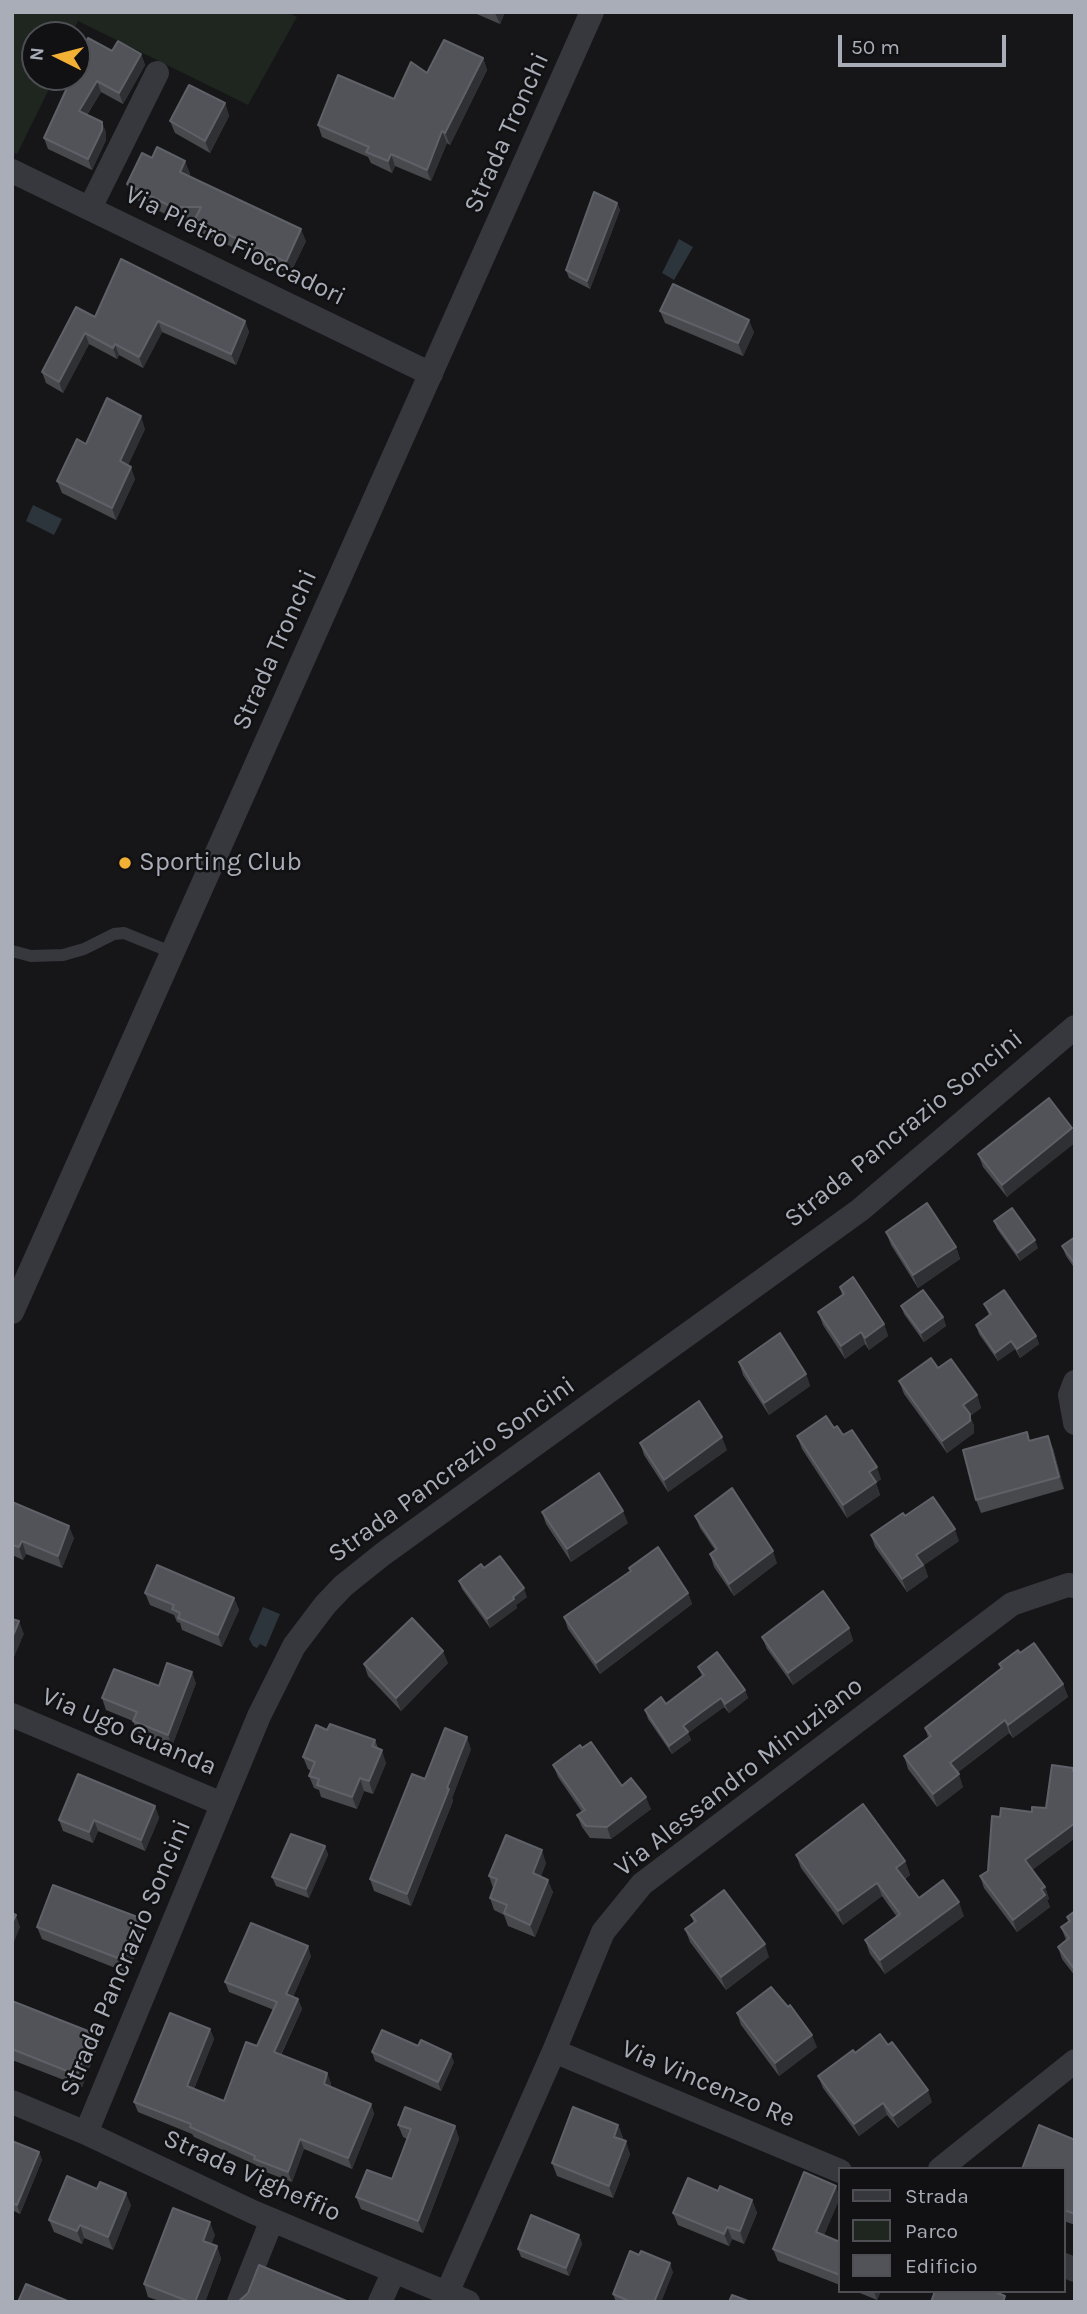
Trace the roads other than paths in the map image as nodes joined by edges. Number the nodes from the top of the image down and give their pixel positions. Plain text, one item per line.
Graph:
1 (592, 12) edge
2 (157, 73) dead end
3 (12, 171) edge
4 (90, 208) junction
5 (431, 374) junction
6 (12, 951) edge
7 (171, 952) junction
8 (1075, 1027) edge
9 (12, 1312) edge
10 (1075, 1382) edge
11 (1075, 1423) edge
12 (1075, 1586) edge
13 (12, 1715) edge
14 (222, 1804) junction
15 (554, 2051) junction
16 (1075, 2061) edge
17 (12, 2102) edge
18 (86, 2133) junction
19 (942, 2167) edge
20 (838, 2170) edge
21 (272, 2220) junction
22 (394, 2271) junction
23 (457, 2297) edge
24 (239, 2302) edge
25 (380, 2302) edge

1 - 5 street, Strada Tronchi
2 - 4 street
3 - 4 street, Via Pietro Fioccadori
4 - 5 street, Via Pietro Fioccadori
5 - 7 street, Strada Tronchi
6 - 7 lane
7 - 9 street, Strada Tronchi
8 - 14 street, Strada Pancrazio Soncini
10 - 11 street
12 - 15 street, Via Alessandro Minuziano
13 - 14 street, Via Ugo Guanda
14 - 18 street, Strada Pancrazio Soncini
15 - 20 street, Via Vincenzo Re
15 - 23 street, Via Alessandro Minuziano
16 - 19 street
17 - 18 street, Strada Vigheffio
18 - 21 street, Strada Vigheffio
21 - 22 street, Strada Vigheffio
21 - 24 street
22 - 23 street, Strada Vigheffio
22 - 25 street

